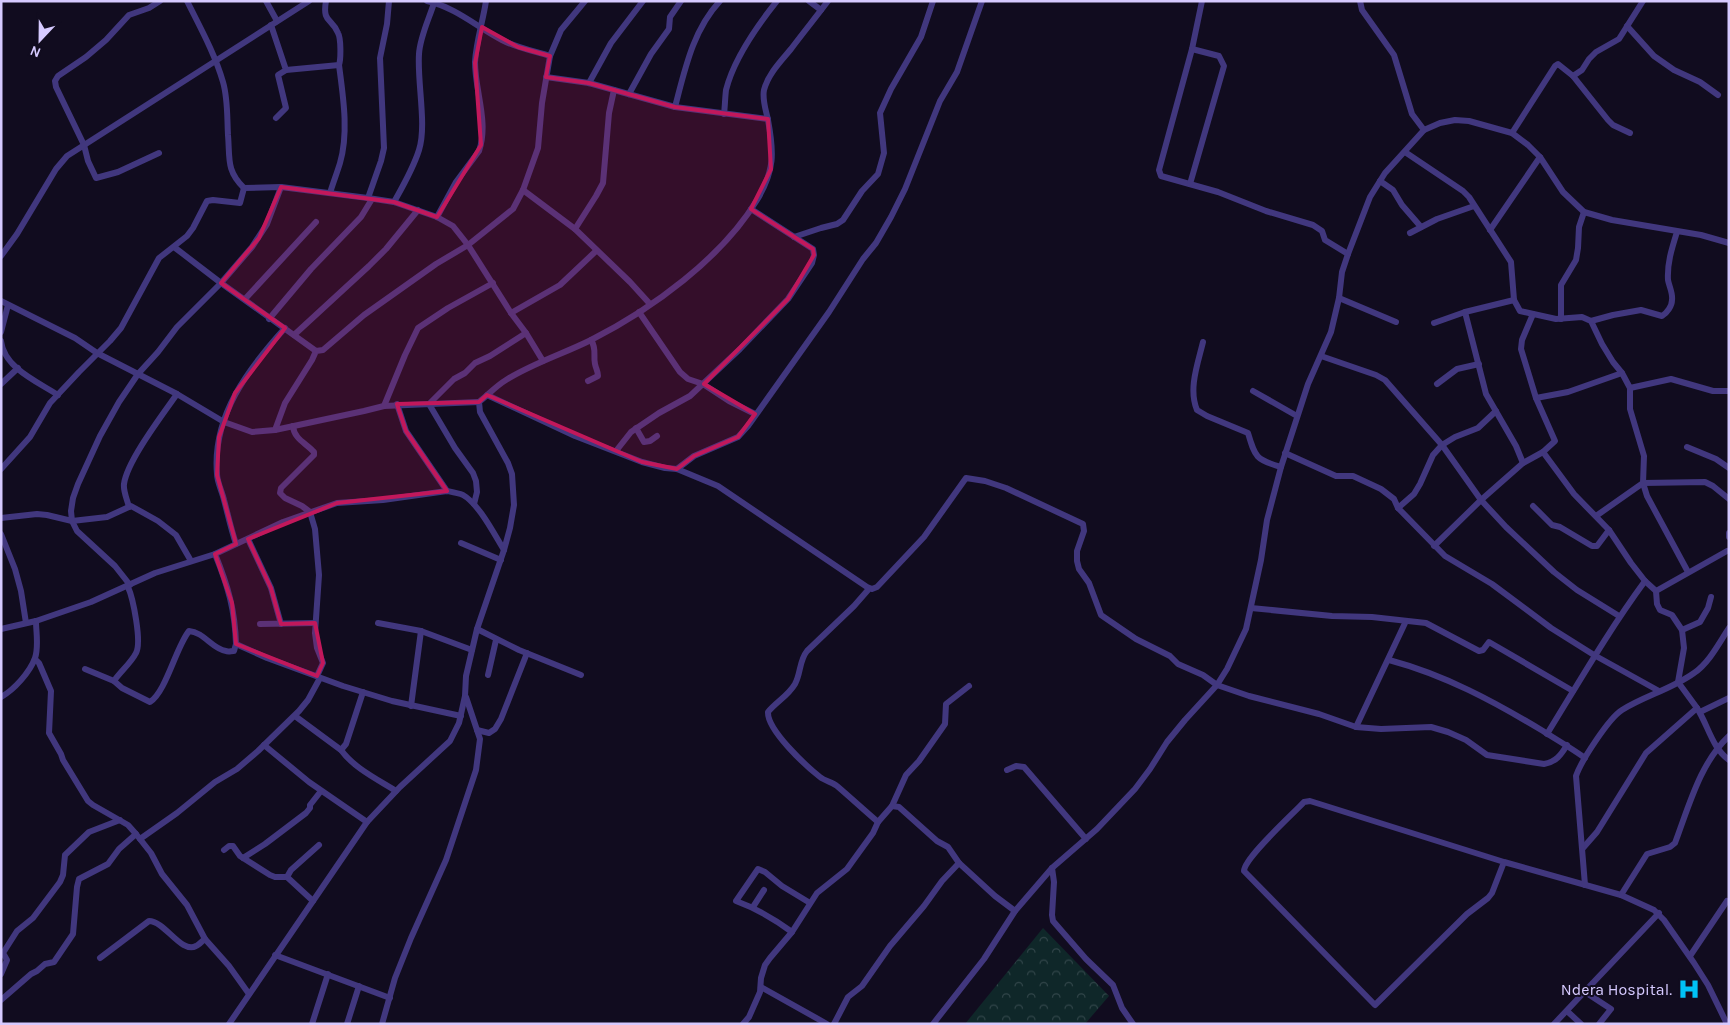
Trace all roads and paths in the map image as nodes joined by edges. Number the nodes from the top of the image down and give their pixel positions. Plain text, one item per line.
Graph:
1 (160, 1) edge
2 (187, 1) edge
3 (266, 1) edge
4 (309, 1) edge
5 (326, 1) edge
6 (389, 1) edge
7 (427, 1) edge
8 (486, 1) edge
9 (585, 1) edge
10 (642, 1) edge
11 (680, 1) edge
12 (720, 1) edge
13 (777, 1) edge
14 (810, 1) edge
15 (828, 1) edge
16 (933, 1) edge
17 (982, 1) edge
18 (1202, 1) edge
19 (1360, 1) edge
20 (1643, 1) edge
21 (434, 3) junction
22 (821, 10) junction
23 (277, 20) junction
24 (271, 25) junction
25 (1627, 26) junction
26 (482, 27) junction
27 (1192, 49) junction
28 (550, 56) junction
29 (216, 60) junction
30 (340, 65) junction
31 (286, 70) junction
32 (1573, 76) junction
33 (546, 77) junction
34 (589, 83) junction
35 (614, 90) junction
36 (629, 94) junction
37 (1718, 95) dead end
38 (676, 107) junction
39 (724, 114) junction
40 (276, 118) dead end
41 (768, 119) junction
42 (1424, 130) junction
43 (1630, 133) dead end
44 (1512, 134) junction
45 (84, 145) junction
46 (1405, 152) junction
47 (159, 153) dead end
48 (1540, 157) junction
49 (1380, 180) junction
50 (1190, 184) junction
51 (281, 187) junction
52 (244, 188) junction
53 (523, 190) junction
54 (330, 193) junction
55 (370, 199) junction
56 (394, 202) junction
57 (1474, 206) junction
58 (751, 209) junction
59 (418, 210) junction
60 (1584, 212) junction
61 (437, 216) junction
62 (316, 222) dead end
63 (1421, 226) junction
64 (575, 229) junction
65 (1490, 230) junction
66 (1677, 232) junction
67 (1410, 233) dead end
68 (794, 237) junction
69 (1729, 243) edge
70 (468, 245) junction
71 (174, 247) junction
72 (596, 250) junction
73 (1348, 254) junction
74 (1, 256) edge
75 (221, 283) junction
76 (493, 283) junction
77 (1339, 298) junction
78 (245, 299) junction
79 (1514, 300) junction
80 (1, 301) edge
81 (650, 304) junction
82 (8, 305) junction
83 (639, 312) junction
84 (1465, 312) junction
85 (511, 313) junction
86 (1533, 314) junction
87 (269, 318) junction
88 (1561, 319) junction
89 (1591, 321) junction
90 (1396, 322) dead end
91 (1434, 323) dead end
92 (285, 328) junction
93 (1, 332) edge
94 (526, 333) junction
95 (294, 335) junction
96 (591, 340) junction
97 (1, 341) edge
98 (1203, 342) dead end
99 (316, 351) junction
100 (97, 353) junction
101 (1321, 356) junction
102 (543, 361) junction
103 (1479, 364) junction
104 (18, 368) junction
105 (1622, 373) junction
106 (138, 374) junction
107 (588, 381) dead end
108 (1, 384) edge
109 (703, 384) junction
110 (1437, 384) dead end
111 (1630, 388) junction
112 (1252, 391) dead end
113 (1729, 392) edge
114 (177, 394) junction
115 (58, 395) junction
116 (487, 395) junction
117 (1536, 398) junction
118 (479, 402) junction
119 (397, 404) junction
120 (429, 404) junction
121 (384, 406) junction
122 (1496, 411) junction
123 (755, 414) junction
124 (1297, 416) junction
125 (224, 422) junction
126 (293, 426) junction
127 (636, 428) junction
128 (275, 430) junction
129 (657, 436) dead end
130 (1442, 445) junction
131 (1686, 447) dead end
132 (616, 451) junction
133 (1543, 452) junction
134 (1285, 454) junction
135 (1523, 463) junction
136 (1281, 466) junction
137 (1729, 468) edge
138 (1, 469) edge
139 (677, 469) junction
140 (1643, 483) junction
141 (447, 491) junction
142 (1729, 499) edge
143 (1481, 500) junction
144 (474, 504) junction
145 (129, 506) junction
146 (1533, 506) dead end
147 (1398, 508) junction
148 (310, 512) junction
149 (1596, 516) junction
150 (1, 518) edge
151 (72, 522) junction
152 (1609, 530) junction
153 (1729, 533) edge
154 (1, 534) edge
155 (1729, 537) edge
156 (248, 539) junction
157 (461, 543) dead end
158 (236, 544) junction
159 (1434, 546) junction
160 (1728, 549) edge
161 (504, 550) junction
162 (214, 554) junction
163 (501, 560) junction
164 (191, 562) junction
165 (1688, 572) junction
166 (1645, 580) junction
167 (129, 586) junction
168 (868, 590) dead end
169 (1656, 591) junction
170 (1710, 596) dead end
171 (1251, 608) junction
172 (1619, 616) junction
173 (36, 621) junction
174 (1406, 621) junction
175 (26, 623) junction
176 (315, 623) junction
177 (378, 623) dead end
178 (260, 624) dead end
179 (281, 624) junction
180 (1729, 628) edge
181 (1, 629) edge
182 (477, 629) junction
183 (1682, 630) junction
184 (421, 631) junction
185 (496, 640) junction
186 (236, 644) junction
187 (472, 650) junction
188 (527, 653) junction
189 (1594, 655) junction
190 (35, 658) junction
191 (1389, 660) junction
192 (85, 669) dead end
193 (488, 675) dead end
194 (581, 675) dead end
195 (319, 677) junction
196 (114, 681) junction
197 (1678, 682) junction
198 (1218, 685) junction
199 (969, 686) dead end
200 (1573, 691) junction
201 (1659, 691) junction
202 (363, 692) junction
203 (465, 696) junction
204 (1, 698) edge
205 (1729, 698) edge
206 (411, 706) junction
207 (1699, 710) junction
208 (295, 716) junction
209 (462, 716) junction
210 (1356, 727) junction
211 (477, 730) junction
212 (1548, 734) junction
213 (1729, 736) edge
214 (264, 745) junction
215 (1567, 745) junction
216 (1716, 747) junction
217 (341, 750) junction
218 (1585, 758) junction
219 (1729, 760) edge
220 (1007, 770) dead end
221 (321, 791) junction
222 (396, 791) junction
223 (892, 806) junction
224 (120, 820) junction
225 (367, 822) junction
226 (878, 822) junction
227 (138, 837) junction
228 (1086, 839) junction
229 (319, 845) dead end
230 (1583, 848) junction
231 (224, 850) dead end
232 (243, 858) junction
233 (1504, 862) junction
234 (960, 863) junction
235 (1052, 868) junction
236 (287, 877) junction
237 (1585, 885) junction
238 (764, 890) dead end
239 (1621, 895) junction
240 (313, 901) junction
241 (1727, 901) dead end
242 (810, 903) junction
243 (753, 907) junction
244 (1015, 911) junction
245 (1659, 913) junction
246 (792, 932) junction
247 (205, 939) junction
248 (275, 955) junction
249 (1690, 956) junction
250 (100, 958) dead end
251 (1, 974) edge
252 (328, 974) junction
253 (359, 986) junction
254 (761, 987) junction
255 (1585, 992) junction
256 (249, 994) junction
257 (390, 998) junction
258 (1, 1000) edge
259 (1567, 1011) junction
260 (229, 1024) edge
261 (312, 1024) edge
262 (347, 1024) edge
263 (382, 1024) edge
264 (743, 1024) edge
265 (827, 1024) edge
266 (834, 1024) edge
267 (933, 1024) edge
268 (1133, 1024) edge
269 (1554, 1024) edge
270 (1580, 1024) edge
271 (1599, 1024) edge
272 (1727, 1024) edge

1 - 45 street
2 - 29 street
3 - 23 street
4 - 23 street
5 - 30 street
6 - 55 street
7 - 21 street
8 - 26 street
9 - 28 street
10 - 34 street
11 - 36 street
12 - 38 street
13 - 39 street
14 - 22 street
15 - 22 street
16 - 68 street
17 - 123 street
18 - 27 street
19 - 42 street
20 - 25 street
21 - 26 street
21 - 56 street
22 - 41 street
23 - 24 street
24 - 29 street
24 - 31 street
25 - 32 street
25 - 37 street
26 - 28 street
26 - 61 street
27 - 50 street
27 - 50 street
28 - 33 street
29 - 45 street
29 - 52 street
30 - 31 street
30 - 54 street
31 - 40 street
32 - 43 street
32 - 44 street
33 - 34 street
33 - 53 street
34 - 35 street
35 - 36 street
35 - 64 street
36 - 38 street
38 - 39 street
39 - 41 street
41 - 58 street
42 - 44 street
42 - 46 street
44 - 48 street
45 - 47 street
45 - 74 street
46 - 49 street
46 - 57 street
48 - 60 street
48 - 65 street
49 - 63 street
49 - 73 street
50 - 73 street
51 - 52 street
51 - 54 street
51 - 75 street
52 - 71 street
53 - 64 street
53 - 70 street
54 - 55 street
55 - 56 street
55 - 87 street
56 - 59 street
57 - 63 street
57 - 65 street
58 - 68 street
58 - 81 street
59 - 61 street
59 - 95 street
60 - 66 street
60 - 88 street
61 - 70 street
62 - 78 street
63 - 67 street
64 - 72 street
65 - 79 street
66 - 69 street
66 - 89 street
68 - 109 street
70 - 76 street
70 - 99 street
71 - 75 street
71 - 100 street
72 - 81 street
72 - 85 street
73 - 77 street
75 - 78 street
75 - 106 street
76 - 85 street
76 - 121 street
77 - 90 street
77 - 101 street
78 - 87 street
79 - 84 street
79 - 86 street
80 - 82 street
81 - 83 street
82 - 93 street
82 - 100 street
83 - 96 street
83 - 109 street
84 - 91 street
84 - 103 street
85 - 94 street
86 - 88 street
86 - 117 street
87 - 92 street
88 - 89 street
89 - 105 street
92 - 95 street
92 - 125 street
94 - 102 street
94 - 120 street
95 - 99 street
96 - 102 street
96 - 107 street
97 - 104 street
98 - 136 street
99 - 128 street
100 - 106 street
100 - 115 street
101 - 124 street
101 - 130 street
102 - 116 street
103 - 110 street
103 - 122 street
104 - 108 street
104 - 115 street
105 - 111 street
105 - 117 street
106 - 114 street
106 - 151 street
109 - 123 street
109 - 127 street
111 - 113 street
111 - 140 street
112 - 124 street
114 - 125 street
114 - 145 street
115 - 138 street
116 - 118 street
116 - 132 street
117 - 133 street
118 - 120 street
118 - 161 street
119 - 120 street
119 - 121 street
119 - 141 street
120 - 144 street
121 - 126 street
122 - 130 street
122 - 135 street
123 - 139 street
124 - 134 street
125 - 128 street
125 - 158 street
126 - 128 street
126 - 148 street
127 - 129 street
127 - 132 street
130 - 143 street
130 - 147 street
131 - 137 street
132 - 139 street
133 - 135 street
133 - 149 street
134 - 136 street
134 - 147 street
135 - 143 street
136 - 171 street
139 - 198 street
140 - 142 street
140 - 149 street
140 - 165 street
141 - 144 street
141 - 148 street
143 - 159 street
143 - 172 street
144 - 161 street
145 - 151 street
145 - 164 street
146 - 152 street
147 - 159 street
148 - 156 street
148 - 176 street
149 - 152 street
150 - 151 street
151 - 167 street
152 - 166 street
153 - 155 street
154 - 175 street
156 - 158 street
156 - 179 street
157 - 163 street
158 - 162 street
159 - 189 street
160 - 165 street
161 - 163 street
162 - 164 street
162 - 186 street
163 - 182 street
164 - 167 street
165 - 169 street
166 - 169 street
166 - 172 street
167 - 173 street
167 - 196 street
168 - 226 street
169 - 183 street
170 - 183 street
171 - 174 street
171 - 198 street
172 - 189 street
173 - 175 street
173 - 190 street
174 - 191 street
174 - 200 street
175 - 181 street
176 - 179 street
176 - 195 street
177 - 184 street
178 - 179 street
180 - 197 street
182 - 185 street
182 - 187 street
183 - 197 street
184 - 187 street
184 - 206 street
185 - 188 street
185 - 193 street
186 - 195 street
186 - 196 street
187 - 203 street
188 - 194 street
188 - 211 street
189 - 200 street
189 - 201 street
190 - 204 street
190 - 224 street
191 - 210 street
191 - 212 street
192 - 196 street
195 - 202 street
195 - 208 street
197 - 201 street
197 - 207 street
198 - 210 street
198 - 228 street
199 - 223 street
200 - 212 street
201 - 218 street
202 - 206 street
202 - 217 street
203 - 209 street
203 - 211 street
205 - 207 street
206 - 209 street
207 - 216 street
207 - 230 street
208 - 214 street
208 - 217 street
209 - 222 street
210 - 215 street
211 - 257 street
212 - 215 street
213 - 216 street
214 - 221 street
214 - 227 street
215 - 218 street
216 - 219 street
216 - 239 street
217 - 222 street
218 - 230 street
220 - 228 street
221 - 225 street
221 - 232 street
222 - 225 street
223 - 226 street
223 - 234 street
224 - 227 street
224 - 251 street
225 - 240 street
226 - 242 street
227 - 247 street
227 - 258 street
228 - 235 street
229 - 236 street
230 - 237 street
231 - 232 street
232 - 236 street
233 - 233 street
233 - 237 street
234 - 244 street
234 - 266 street
235 - 244 street
235 - 268 street
236 - 240 street
237 - 239 street
238 - 243 street
239 - 245 street
240 - 248 street
241 - 249 street
242 - 243 street
242 - 246 street
243 - 246 street
244 - 267 street
245 - 249 street
245 - 255 street
246 - 254 street
247 - 250 street
247 - 256 street
248 - 252 street
248 - 256 street
249 - 272 street
252 - 253 street
252 - 261 street
253 - 257 street
253 - 262 street
254 - 264 street
254 - 265 street
255 - 259 street
255 - 271 street
256 - 260 street
257 - 263 street
259 - 269 street
259 - 270 street

